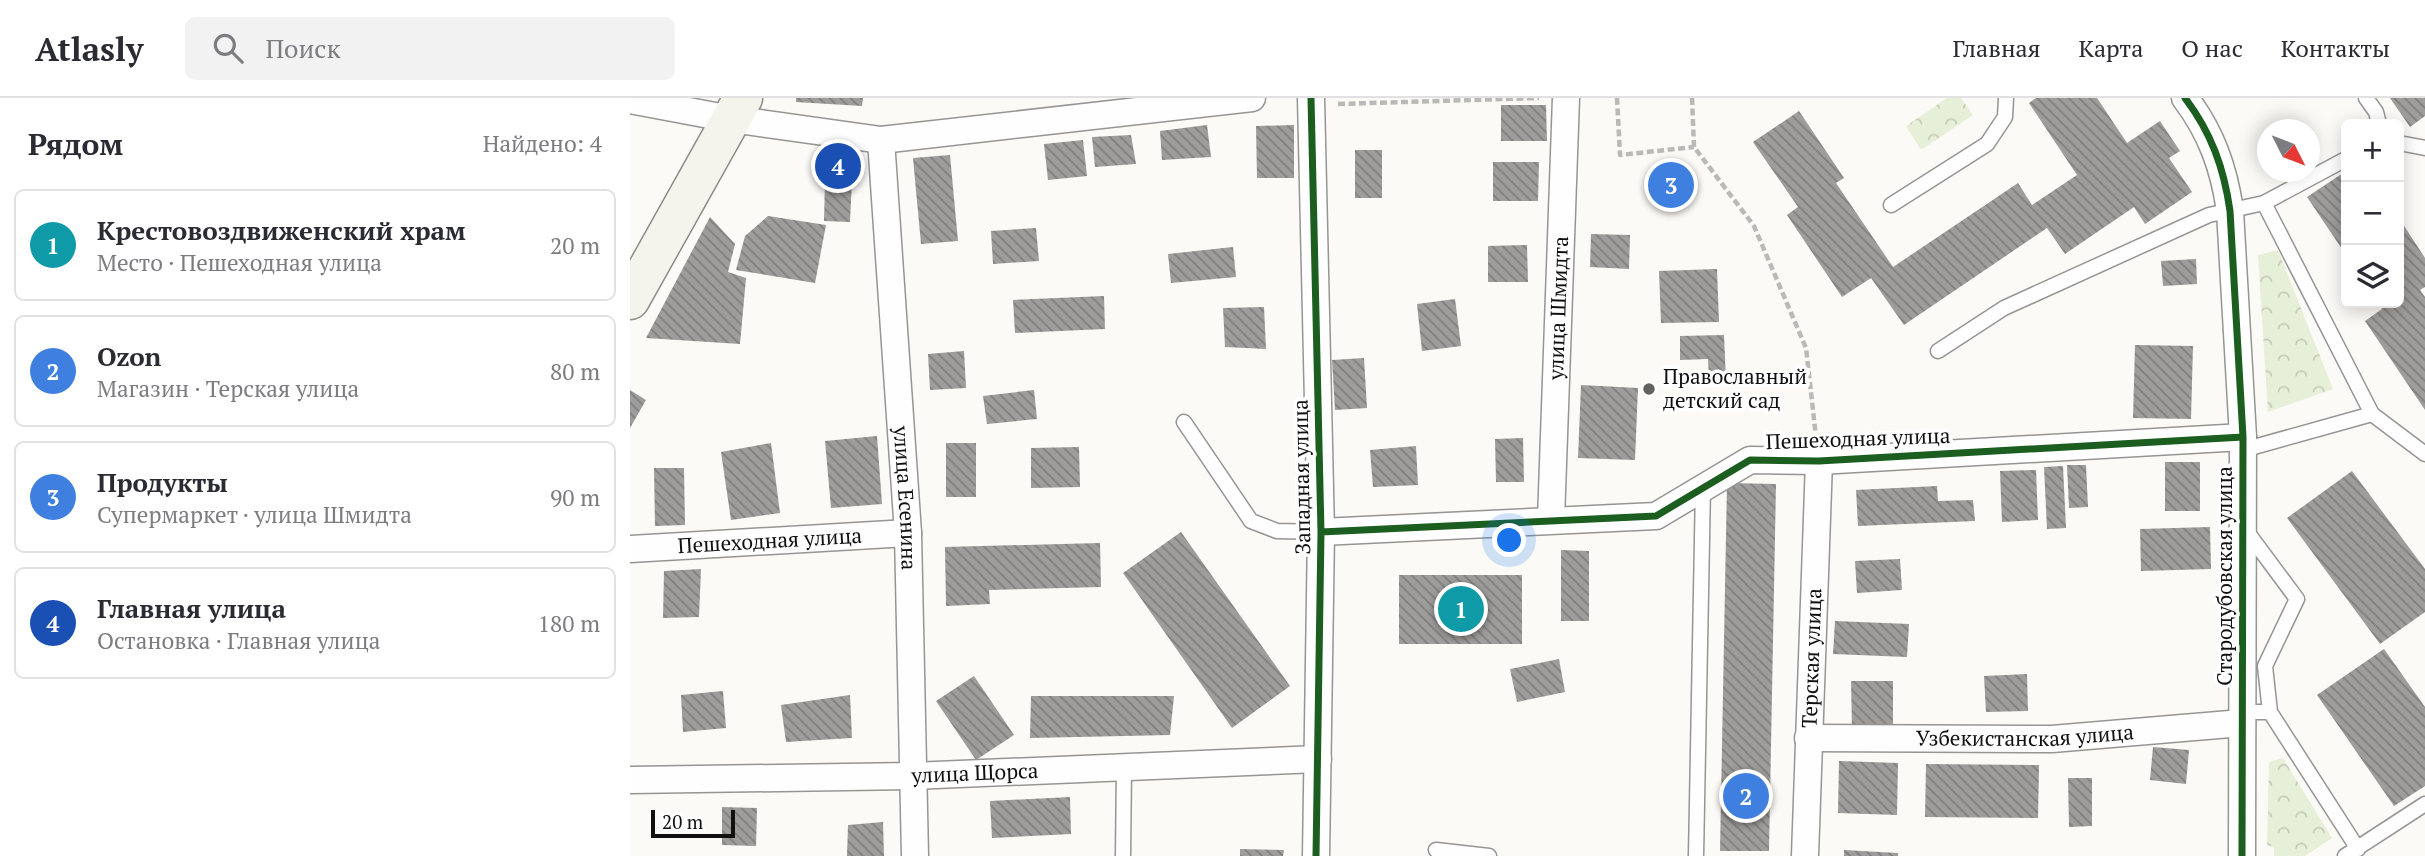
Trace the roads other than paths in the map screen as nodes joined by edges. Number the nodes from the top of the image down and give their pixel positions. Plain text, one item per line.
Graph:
1 (1252, 98) edge
2 (1566, 98) edge
3 (2006, 98) edge
4 (2185, 98) edge
5 (2366, 98) edge
6 (630, 100) edge
7 (1320, 101) edge
8 (737, 109) edge
9 (2378, 119) edge
10 (881, 140) junction
11 (2404, 144) edge
12 (2425, 148) edge
13 (2341, 162) edge
14 (2264, 203) junction
15 (1891, 205) dead end
16 (2230, 211) junction
17 (630, 300) edge
18 (1938, 351) dead end
19 (2372, 414) junction
20 (1184, 422) dead end
21 (2243, 443) junction
22 (2425, 454) edge
23 (1819, 461) junction
24 (1703, 486) junction
25 (1551, 520) junction
26 (2242, 526) junction
27 (1321, 532) junction
28 (908, 533) junction
29 (630, 549) edge
30 (2270, 712) junction
31 (2242, 717) junction
32 (1808, 738) junction
33 (1318, 759) junction
34 (1124, 767) junction
35 (912, 776) junction
36 (630, 780) edge
37 (2425, 804) edge
38 (1436, 850) dead end
39 (2352, 852) edge
40 (915, 856) edge
41 (1124, 856) edge
42 (1316, 856) edge
43 (1489, 856) edge
44 (1696, 856) edge
45 (1805, 856) edge
46 (2242, 856) edge

1 - 10 street
2 - 25 street, улица Шмидта
3 - 15 lane
4 - 16 street, Стародубовская улица
5 - 9 lane
6 - 8 street
7 - 27 street, Западная улица
8 - 10 street
8 - 17 main road
10 - 28 street, улица Есенина
11 - 12 lane
13 - 14 lane
14 - 16 lane
14 - 19 lane
16 - 18 lane
16 - 21 street, Стародубовская улица
19 - 21 lane
19 - 22 lane
20 - 27 lane
21 - 23 street, Пешеходная улица
21 - 26 street, Стародубовская улица
23 - 24 street, Пешеходная улица
23 - 32 street, Терская улица
24 - 25 street, Пешеходная улица
24 - 44 lane
25 - 27 street, Пешеходная улица
26 - 30 lane
26 - 31 street, Стародубовская улица
27 - 33 street, Западная улица
28 - 29 street, Пешеходная улица
28 - 35 street, улица Есенина
30 - 31 lane
30 - 39 lane
31 - 32 street, Узбекистанская улица
31 - 46 street, Стародубовская улица
32 - 45 street, Терская улица
33 - 34 street, улица Щорса
33 - 42 street, Западная улица
34 - 35 street, улица Щорса
34 - 41 lane
35 - 36 street, улица Щорса
35 - 40 street, улица Есенина
37 - 39 lane
38 - 43 lane

